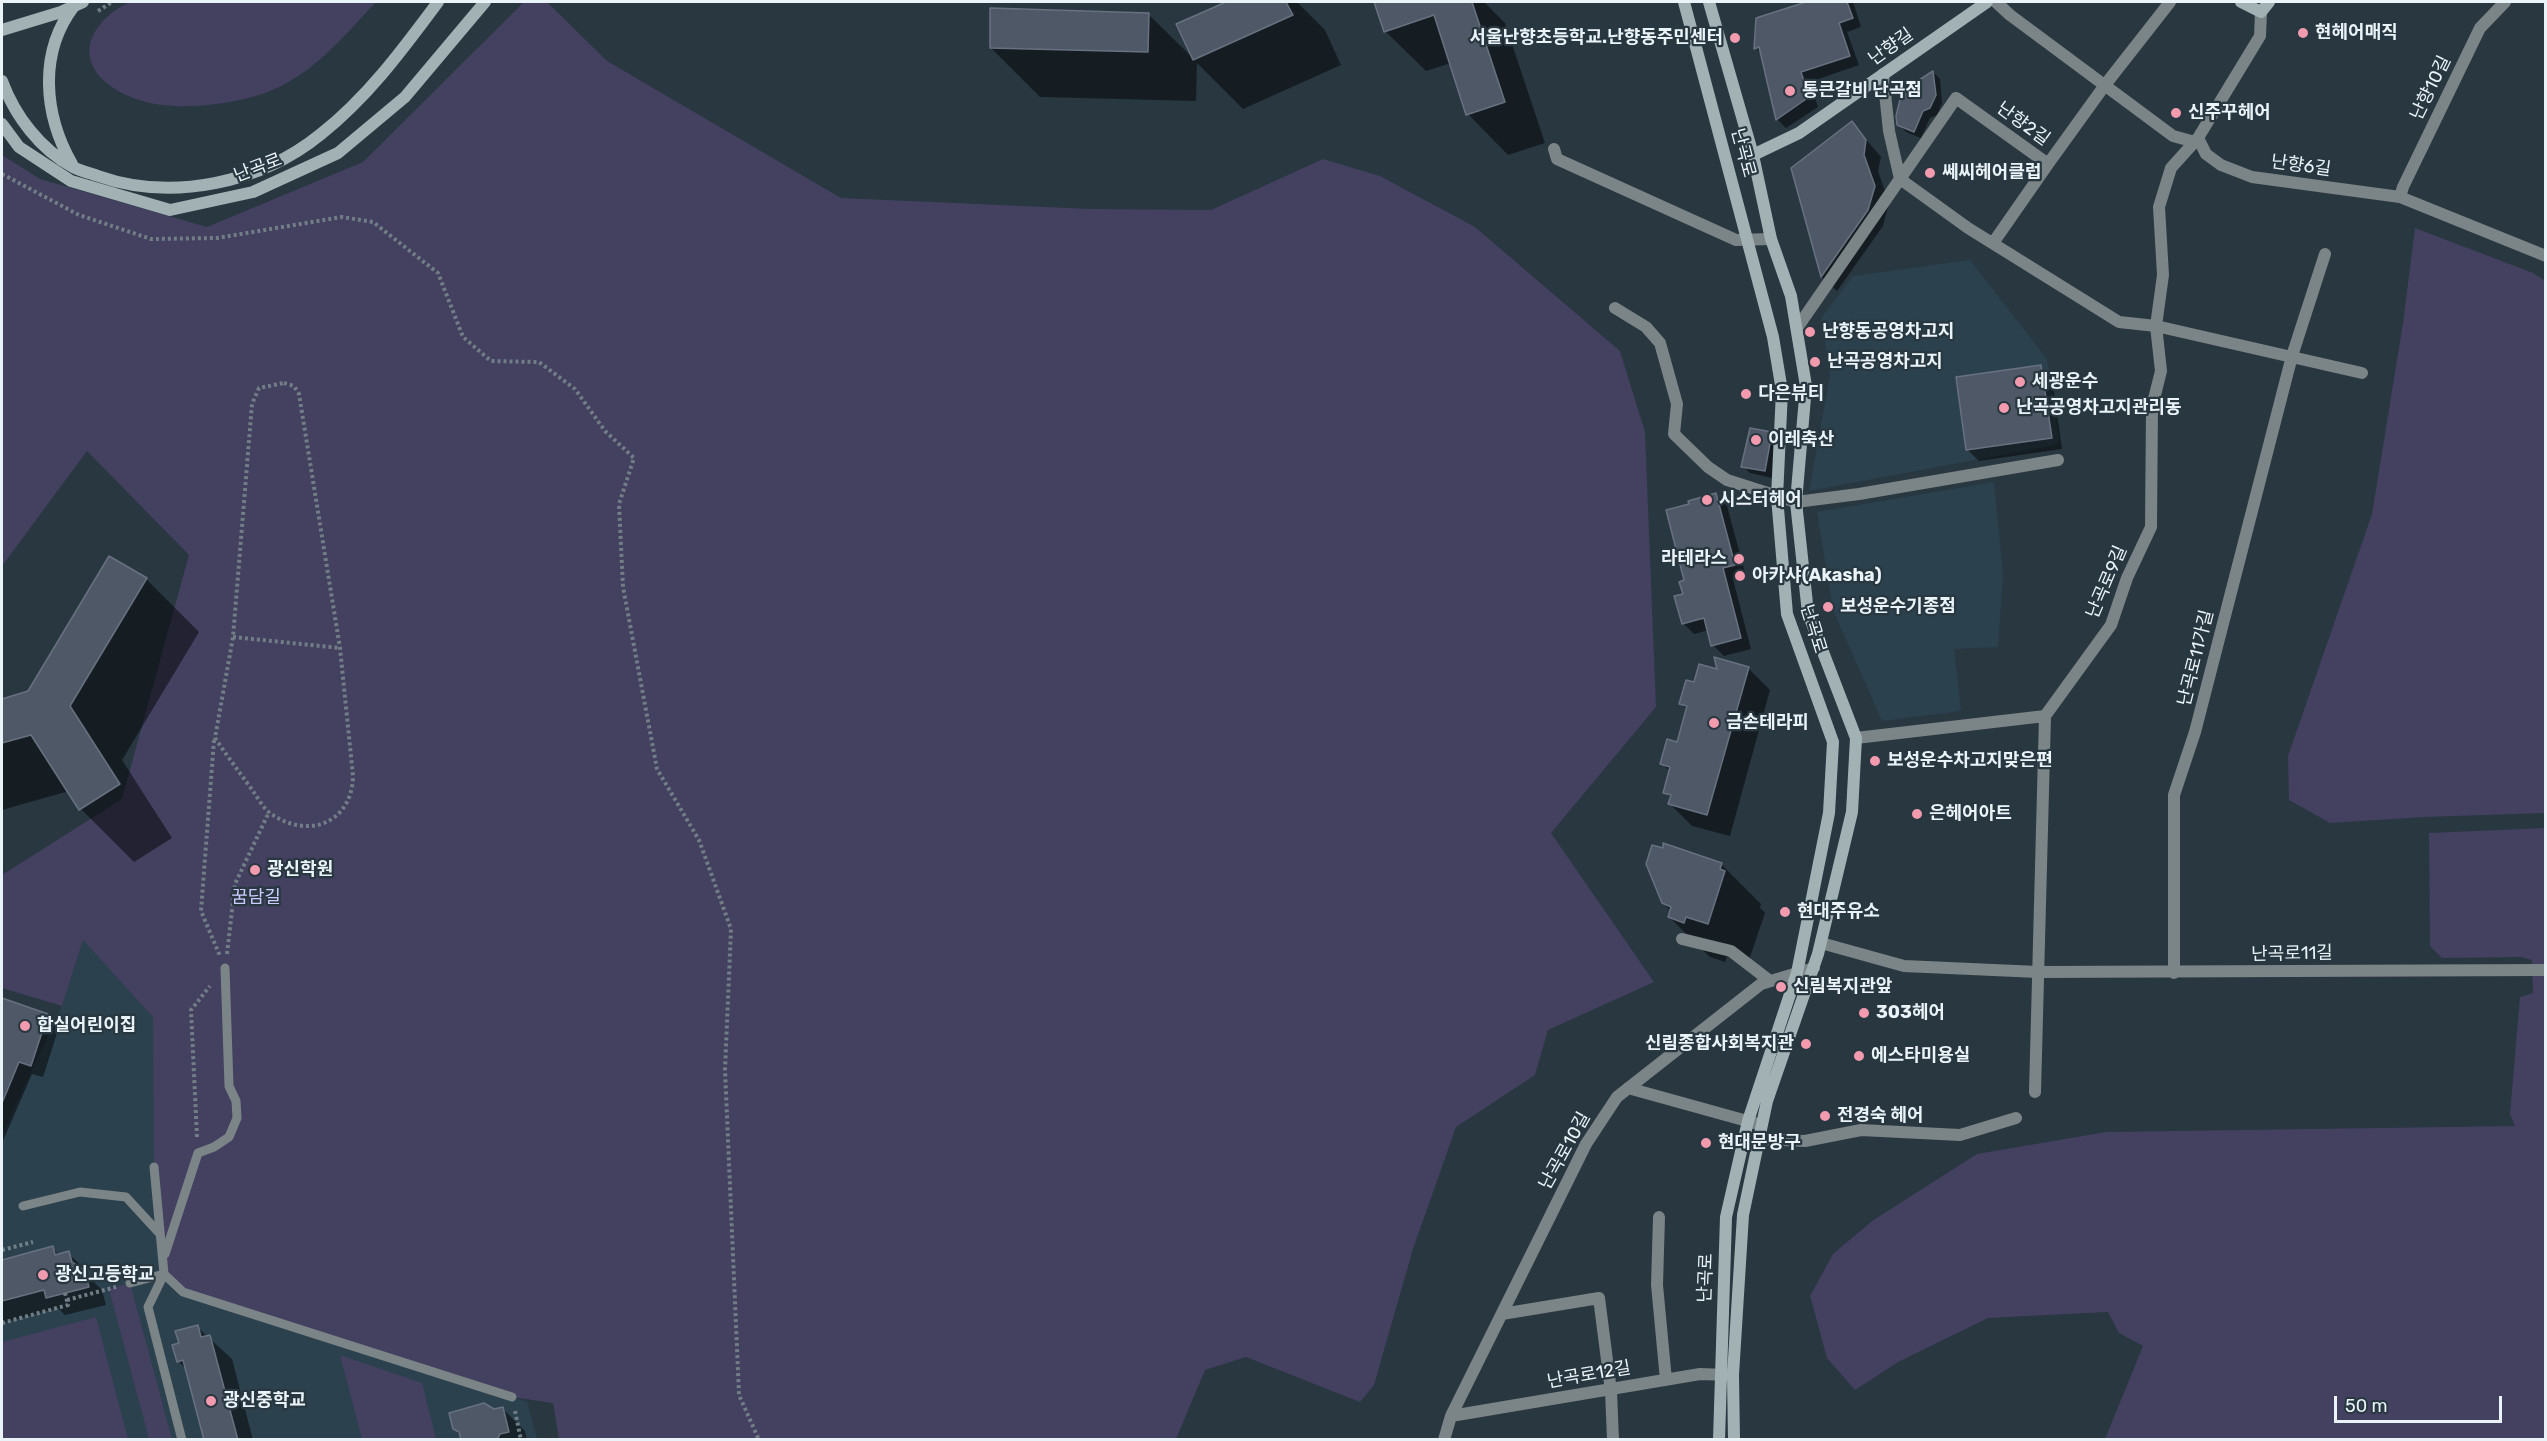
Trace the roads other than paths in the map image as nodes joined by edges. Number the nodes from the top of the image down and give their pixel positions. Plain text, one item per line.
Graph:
1 (438, 2) edge
2 (485, 2) edge
3 (1684, 2) edge
4 (1709, 2) edge
5 (1987, 2) edge
6 (1996, 2) edge
7 (2170, 2) edge
8 (2241, 2) edge
9 (2269, 2) edge
10 (2505, 2) edge
11 (79, 4) edge
12 (2260, 12) junction
13 (2, 30) edge
14 (1883, 74) junction
15 (2, 81) edge
16 (2105, 85) junction
17 (2, 124) edge
18 (2197, 140) junction
19 (1554, 149) dead end
20 (1753, 155) junction
21 (2048, 164) junction
22 (74, 168) junction
23 (1900, 179) junction
24 (2400, 197) junction
25 (1772, 239) junction
26 (1747, 240) junction
27 (1993, 243) junction
28 (2325, 254) dead end
29 (2546, 256) edge
30 (1615, 308) dead end
31 (2156, 326) junction
32 (1797, 328) junction
33 (2292, 356) junction
34 (2362, 373) dead end
35 (2058, 460) dead end
36 (1778, 497) junction
37 (1796, 502) junction
38 (2045, 716) junction
39 (1856, 738) junction
40 (1682, 939) dead end
41 (1821, 943) junction
42 (225, 968) road end
43 (1814, 968) junction
44 (2546, 970) edge
45 (2038, 972) junction
46 (1797, 973) junction
47 (2174, 973) junction
48 (1770, 981) junction
49 (1628, 1088) junction
50 (2035, 1092) dead end
51 (2016, 1118) dead end
52 (1748, 1121) junction
53 (1762, 1125) junction
54 (1759, 1139) junction
55 (154, 1167) dead end
56 (23, 1206) dead end
57 (1659, 1217) dead end
58 (160, 1234) junction
59 (163, 1259) junction
60 (164, 1274) junction
61 (130, 1283) road end
62 (1502, 1314) junction
63 (1720, 1374) junction
64 (1733, 1375) junction
65 (1666, 1380) junction
66 (1611, 1391) junction
67 (512, 1397) road end
68 (1451, 1416) junction
69 (182, 1440) edge
70 (1444, 1440) edge
71 (1612, 1440) edge
72 (1719, 1440) edge
73 (1734, 1440) edge

1 - 22 main road, 난곡로
2 - 17 main road, 난곡로
3 - 26 main road, 난곡로
4 - 20 main road, 난곡로
5 - 14 main road, 난향길
6 - 16 street
7 - 16 street
8 - 12 main road
9 - 12 main road
10 - 24 street, 난향10길
11 - 13 main road
11 - 22 main road
12 - 18 street
14 - 20 main road, 난향길
14 - 23 street
15 - 22 main road, 난곡로
16 - 18 street
16 - 21 street
18 - 24 street, 난향6길
18 - 31 street, 난곡로9길
19 - 26 street
20 - 25 main road, 난곡로
21 - 23 street, 난향2길
21 - 27 street, 난향2길
23 - 27 street
23 - 32 street
24 - 29 street, 난향6길
25 - 26 street
25 - 32 main road, 난곡로
26 - 36 main road, 난곡로
27 - 31 street
28 - 33 street, 난곡로11가길
30 - 36 street
31 - 33 street
31 - 38 street, 난곡로9길
32 - 37 main road, 난곡로
33 - 34 street
33 - 47 street, 난곡로11가길
35 - 37 street
36 - 37 street
36 - 46 main road, 난곡로
37 - 39 main road, 난곡로
38 - 39 street
38 - 45 street
39 - 41 main road, 난곡로
40 - 48 street
41 - 43 main road, 난곡로
41 - 45 street, 난곡로11길
42 - 59 lane
43 - 46 street, 난곡로10길
43 - 53 main road, 난곡로
44 - 47 street, 난곡로11길
45 - 47 street, 난곡로11길
45 - 50 street
46 - 48 street, 난곡로10길
46 - 52 main road, 난곡로
48 - 49 street, 난곡로10길
49 - 52 street
49 - 62 street, 난곡로10길
51 - 54 street
52 - 53 street
52 - 63 main road, 난곡로
53 - 54 main road, 난곡로
54 - 64 main road, 난곡로
55 - 58 lane
56 - 58 lane
57 - 65 street
58 - 59 lane
59 - 60 lane
60 - 61 lane
60 - 67 lane
60 - 69 lane
62 - 66 street
62 - 68 street, 난곡로10길
63 - 64 street, 난곡로12길
63 - 65 street, 난곡로12길
63 - 72 main road, 난곡로
64 - 73 main road, 난곡로
65 - 66 street, 난곡로12길
66 - 68 street, 난곡로12길
66 - 71 street
68 - 70 street, 난곡로10길

